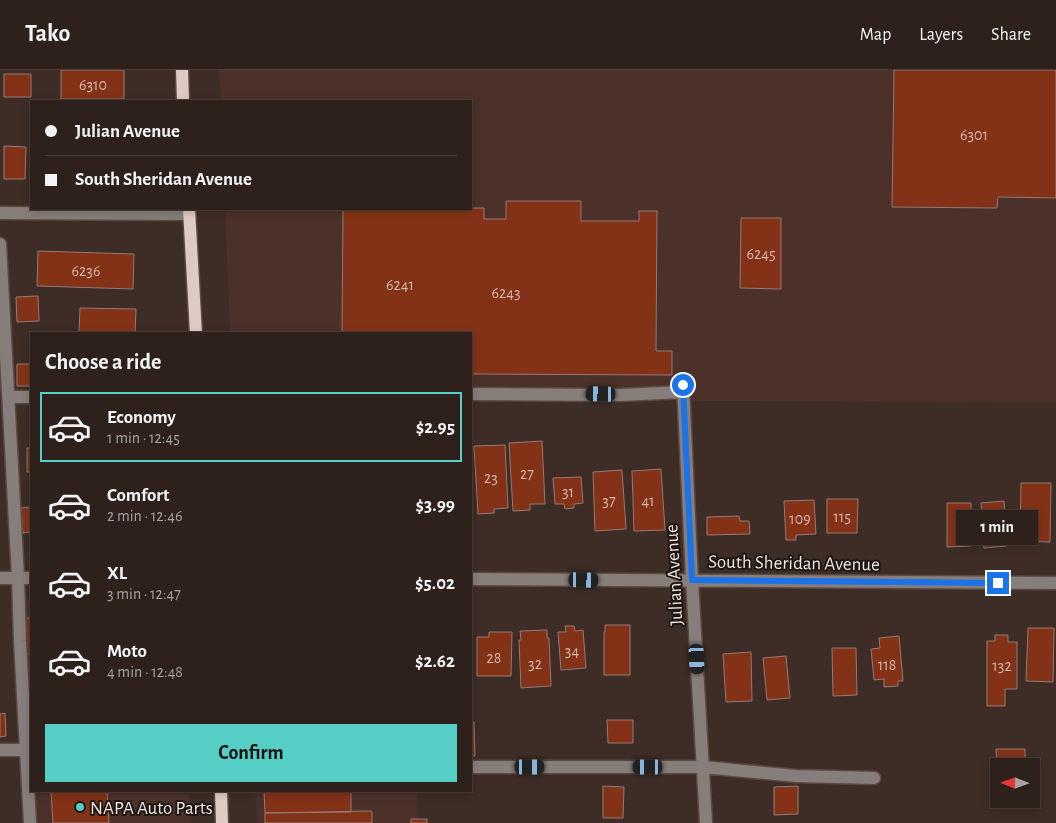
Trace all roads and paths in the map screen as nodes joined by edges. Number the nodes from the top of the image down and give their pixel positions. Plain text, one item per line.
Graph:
1 (182, 70) edge
2 (183, 100) edge
3 (189, 212) edge
4 (0, 213) edge
5 (0, 244) edge
6 (196, 332) edge
7 (472, 394) edge
8 (30, 396) edge
9 (8, 397) junction
10 (0, 578) edge
11 (25, 578) edge
12 (472, 579) edge
13 (692, 580) junction
14 (1056, 583) edge
15 (0, 750) edge
16 (26, 750) junction
17 (472, 766) edge
18 (703, 767) junction
19 (874, 778) dead end
20 (221, 792) edge
21 (30, 823) edge
22 (222, 823) edge
23 (706, 823) edge

1 - 2 main road
3 - 4 street
3 - 6 main road
5 - 9 street
7 - 13 street, Julian Avenue
8 - 9 street
9 - 11 street
10 - 11 street
11 - 16 street
12 - 13 street, South Sheridan Avenue
13 - 14 street, South Sheridan Avenue
13 - 18 street, Julian Avenue
15 - 16 street
16 - 21 street
17 - 18 street
18 - 19 street
18 - 23 street, Julian Avenue
20 - 22 main road

